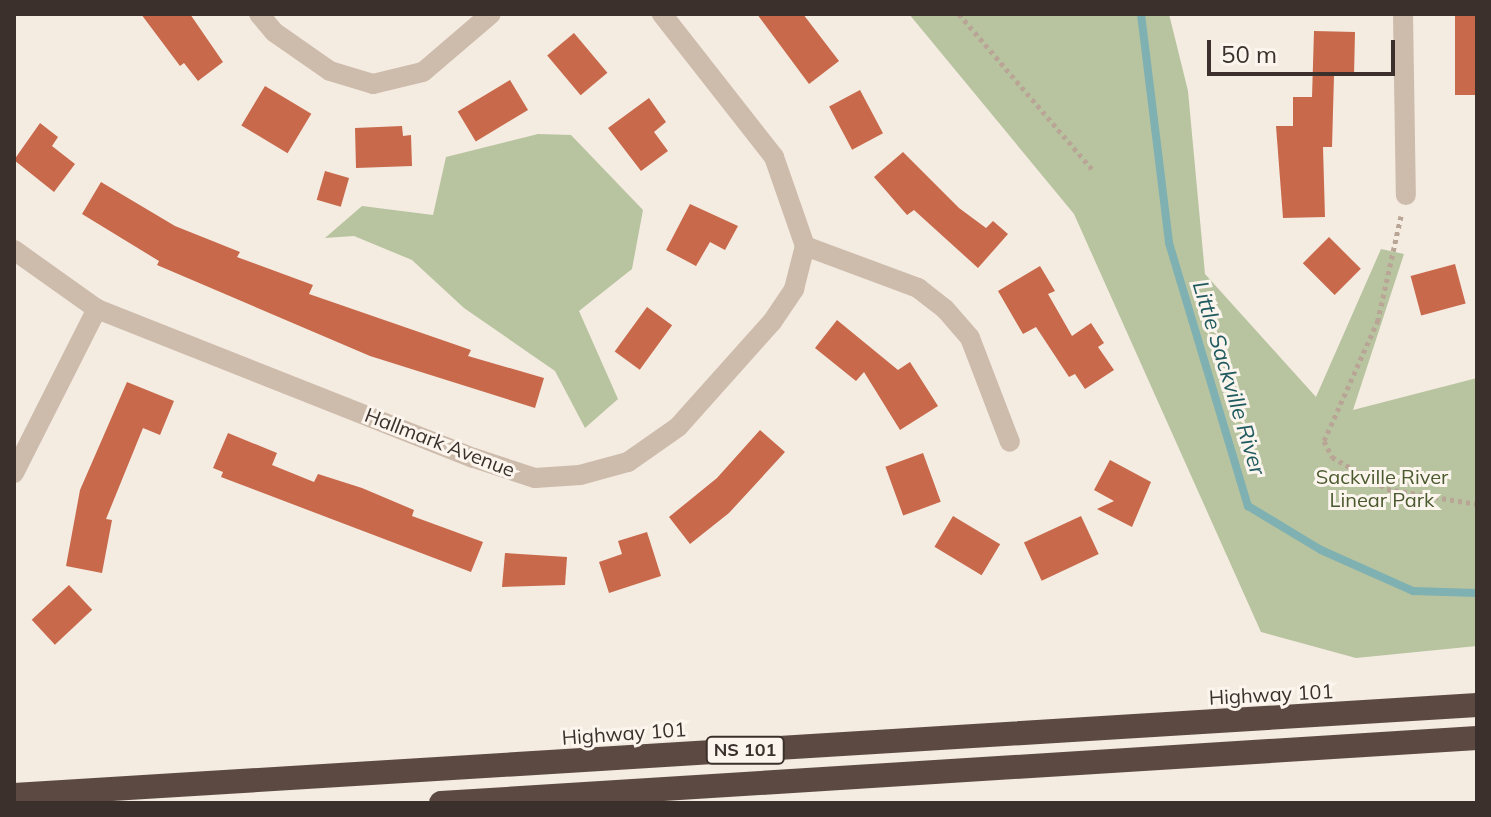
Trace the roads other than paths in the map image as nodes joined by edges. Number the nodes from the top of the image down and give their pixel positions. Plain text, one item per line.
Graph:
1 (259, 14) edge
2 (491, 14) edge
3 (662, 14) edge
4 (1403, 14) edge
5 (1406, 195) road end
6 (805, 246) junction
7 (14, 250) edge
8 (97, 309) junction
9 (1010, 442) dead end
10 (14, 473) edge
11 (1477, 705) edge
12 (1477, 738) edge
13 (14, 795) edge
14 (441, 803) edge

1 - 2 street
3 - 6 street
4 - 5 street
6 - 8 street, Hallmark Avenue
6 - 9 street
7 - 8 street, Hallmark Avenue
8 - 10 street
11 - 13 highway, Highway 101 / NS 101
12 - 14 highway, NS 101

